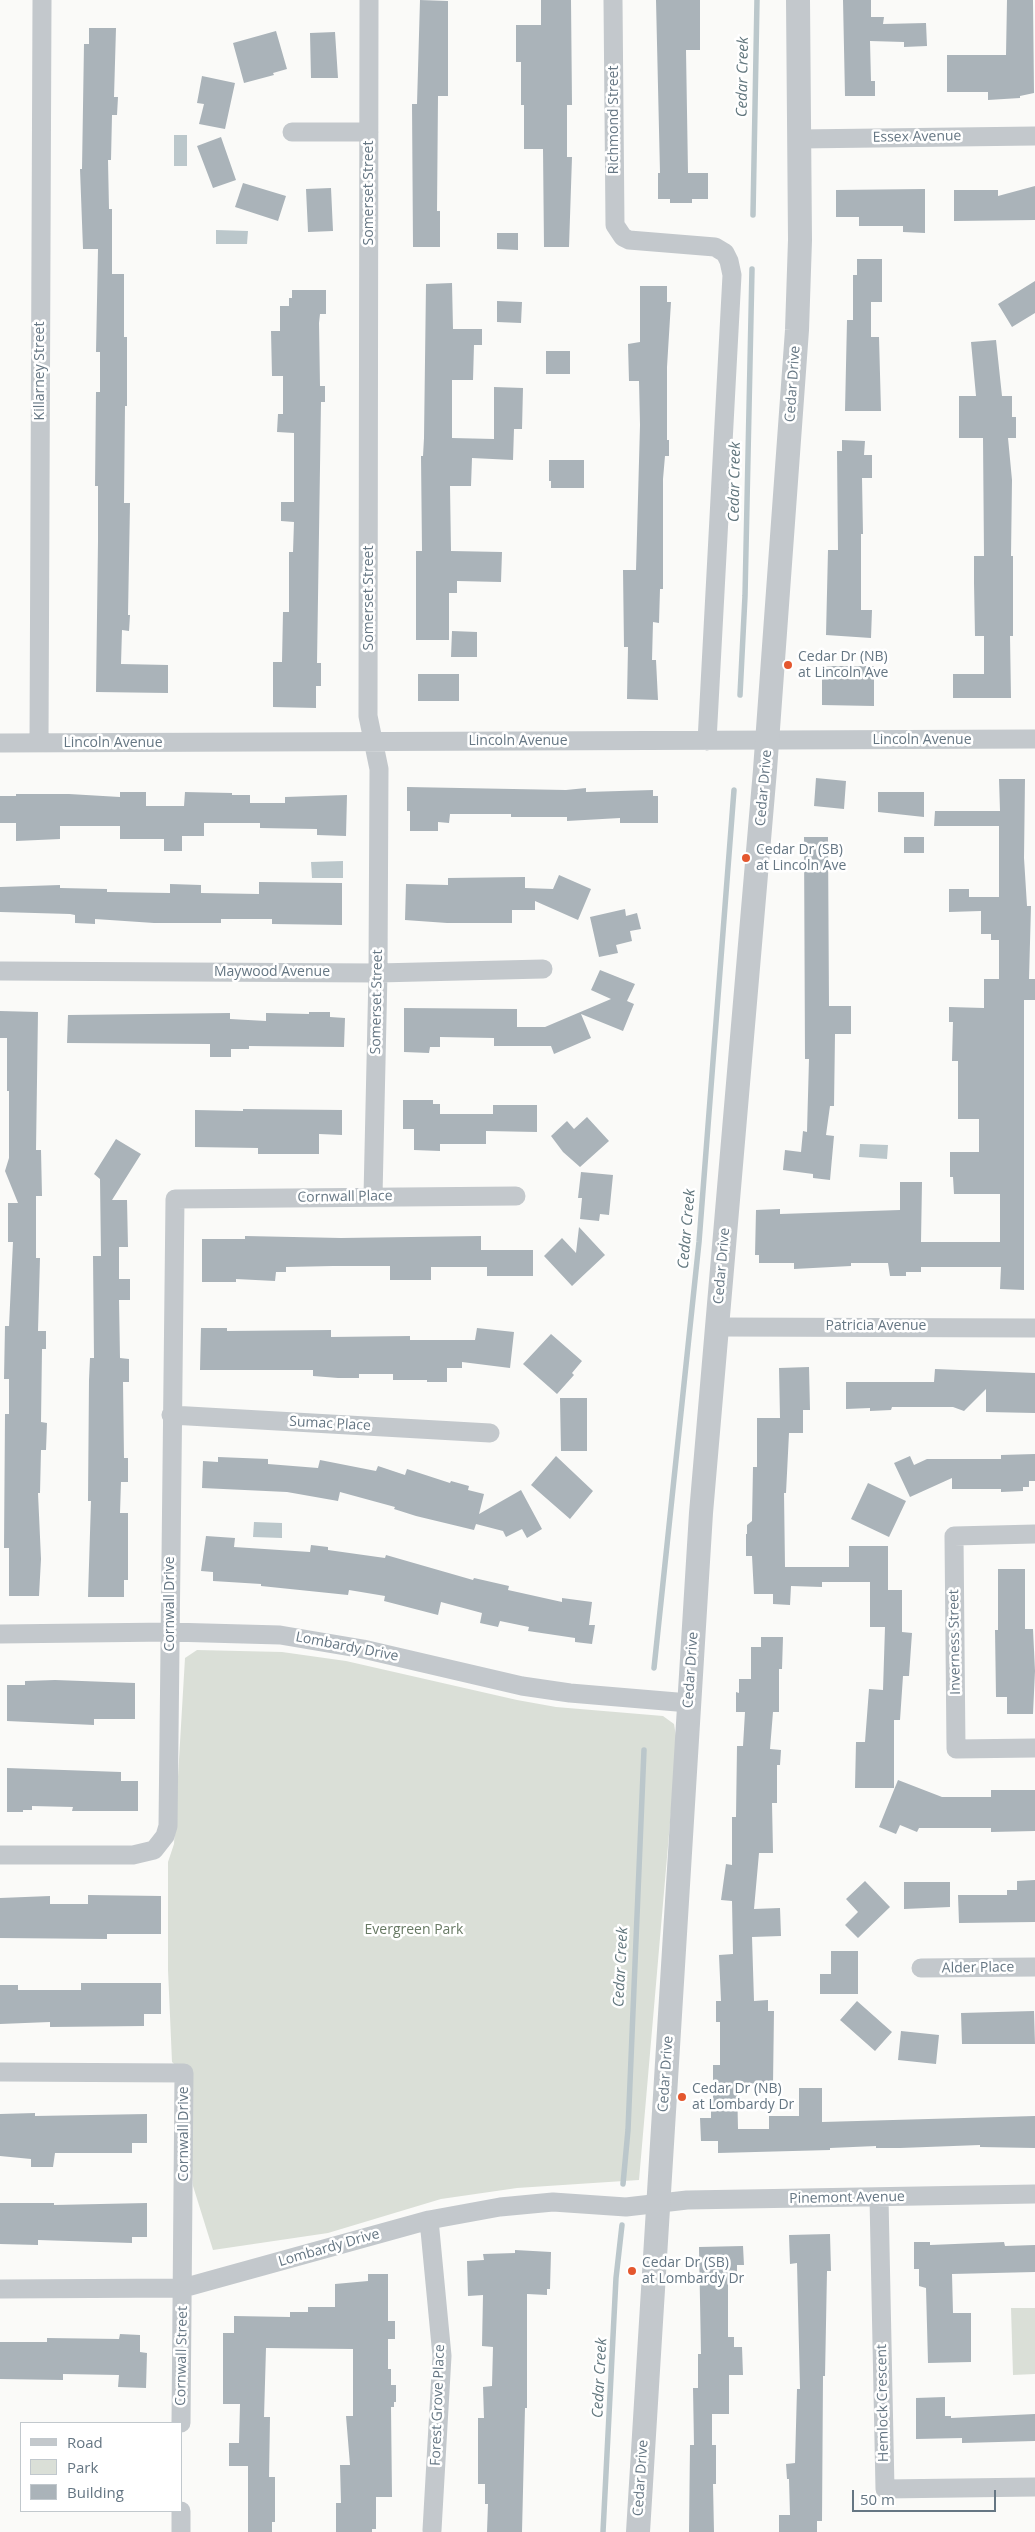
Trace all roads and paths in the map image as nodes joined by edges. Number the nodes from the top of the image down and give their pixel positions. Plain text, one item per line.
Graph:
1 (42, 0) edge
2 (369, 0) edge
3 (613, 0) edge
4 (798, 0) edge
5 (292, 132) dead end
6 (369, 132) junction
7 (1035, 136) edge
8 (799, 139) junction
9 (1035, 740) edge
10 (707, 741) junction
11 (768, 741) junction
12 (373, 742) junction
13 (0, 743) edge
14 (39, 743) junction
15 (543, 969) dead end
16 (0, 971) edge
17 (378, 973) junction
18 (373, 1196) junction
19 (516, 1196) dead end
20 (175, 1199) joint
21 (717, 1326) junction
22 (1035, 1328) edge
23 (171, 1415) junction
24 (490, 1433) dead end
25 (1035, 1534) edge
26 (170, 1632) junction
27 (0, 1634) edge
28 (689, 1703) junction
29 (1035, 1748) edge
30 (0, 1856) edge
31 (1035, 1967) edge
32 (921, 1968) dead end
33 (0, 2072) edge
34 (1035, 2194) edge
35 (879, 2198) junction
36 (659, 2204) junction
37 (429, 2220) junction
38 (183, 2288) junction
39 (0, 2290) edge
40 (181, 2422) edge
41 (1035, 2487) edge
42 (181, 2512) edge
43 (432, 2530) dead end
44 (181, 2532) edge
45 (638, 2532) edge

1 - 14 street, Killarney Street
2 - 6 street, Somerset Street
3 - 10 street, Richmond Street
4 - 8 street, Cedar Drive
5 - 6 street
6 - 12 street, Somerset Street
7 - 8 street, Essex Avenue
8 - 11 street, Cedar Drive
9 - 11 street, Lincoln Avenue
10 - 11 street, Lincoln Avenue
10 - 12 street, Lincoln Avenue
11 - 21 street, Cedar Drive
12 - 14 street, Lincoln Avenue
12 - 17 street, Somerset Street
13 - 14 street, Lincoln Avenue
15 - 17 street, Maywood Avenue
16 - 17 street, Maywood Avenue
17 - 18 street, Somerset Street
18 - 19 street, Cornwall Place
18 - 20 street, Cornwall Place
20 - 23 street, Cornwall Drive
21 - 22 street, Patricia Avenue
21 - 28 street, Cedar Drive
23 - 24 street, Sumac Place
23 - 26 street, Cornwall Drive
25 - 29 street, Inverness Street
26 - 27 street, Lombardy Drive
26 - 28 street, Lombardy Drive
26 - 30 street, Cornwall Drive
28 - 36 street, Cedar Drive
31 - 32 street, Alder Place
33 - 38 street, Cornwall Drive
34 - 35 street, Pinemont Avenue
35 - 36 street, Pinemont Avenue
35 - 41 street, Hemlock Crescent
36 - 37 street, Lombardy Drive
36 - 45 street, Cedar Drive
37 - 38 street, Lombardy Drive
37 - 43 street, Forest Grove Place
38 - 39 street, Lombardy Drive
38 - 40 street, Cornwall Street
42 - 44 street

